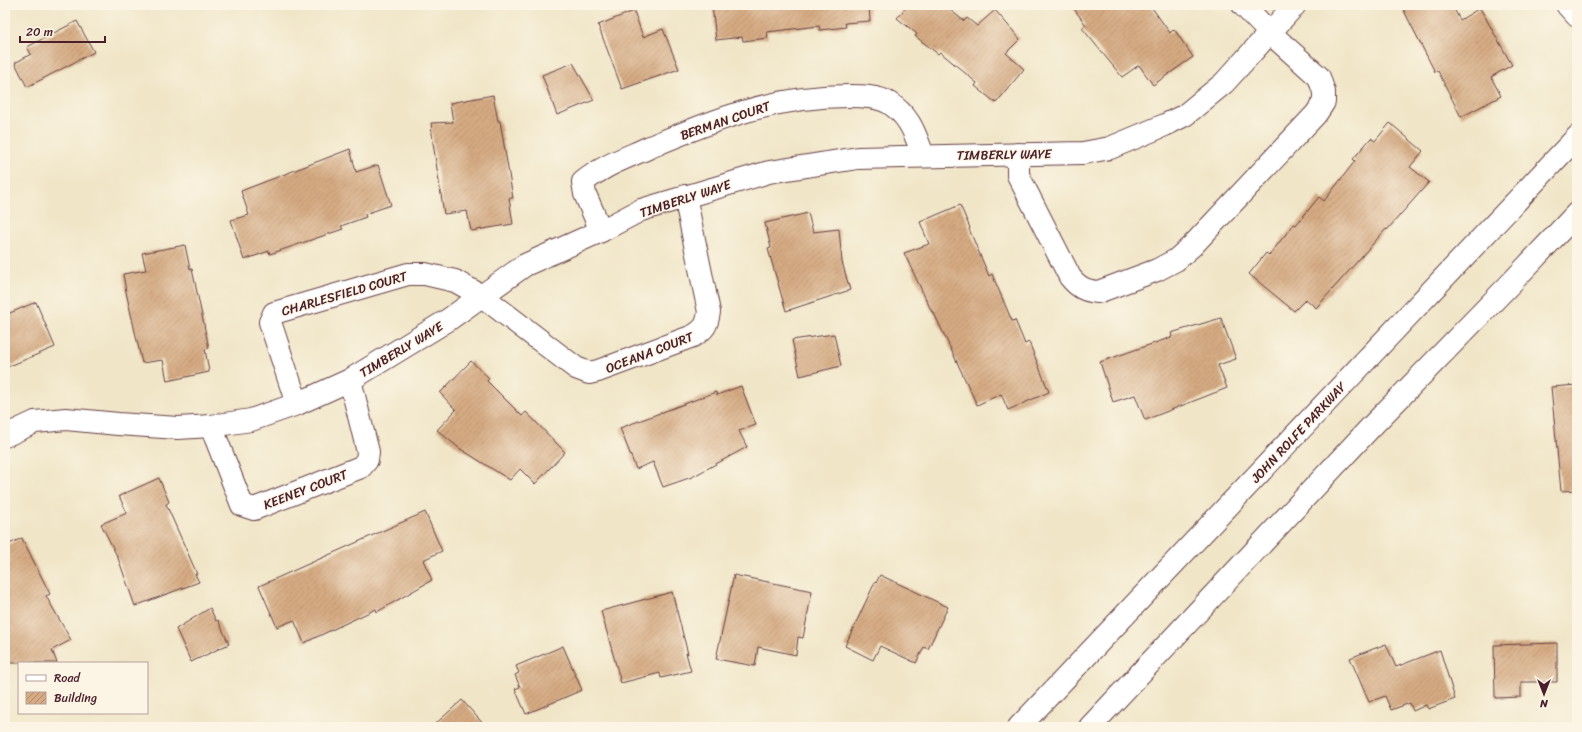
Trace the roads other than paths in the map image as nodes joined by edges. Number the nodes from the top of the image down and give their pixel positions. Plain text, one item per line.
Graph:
1 (1243, 5) edge
2 (1295, 5) edge
3 (1567, 5) edge
4 (1577, 16) edge
5 (1270, 33) junction
6 (1577, 137) edge
7 (1018, 154) junction
8 (923, 155) junction
9 (685, 196) junction
10 (1577, 213) edge
11 (601, 231) junction
12 (482, 296) junction
13 (350, 380) junction
14 (298, 404) junction
15 (211, 426) junction
16 (5, 436) edge
17 (1019, 727) edge
18 (1090, 727) edge

1 - 5 street
2 - 5 street, TIMBERLY WAYE
3 - 4 street
5 - 7 street, TIMBERLY WAYE
5 - 7 street
6 - 17 street, JOHN ROLFE PARKWAY
7 - 8 street, TIMBERLY WAYE
8 - 9 street, TIMBERLY WAYE
8 - 11 street, BERMAN COURT
9 - 11 street, TIMBERLY WAYE
9 - 12 street, OCEANA COURT
10 - 18 street
11 - 12 street, TIMBERLY WAYE
12 - 13 street, TIMBERLY WAYE
12 - 14 street, CHARLESFIELD COURT
13 - 14 street, TIMBERLY WAYE
13 - 15 street, KEENEY COURT
14 - 15 street, TIMBERLY WAYE
15 - 16 street, TIMBERLY WAYE

